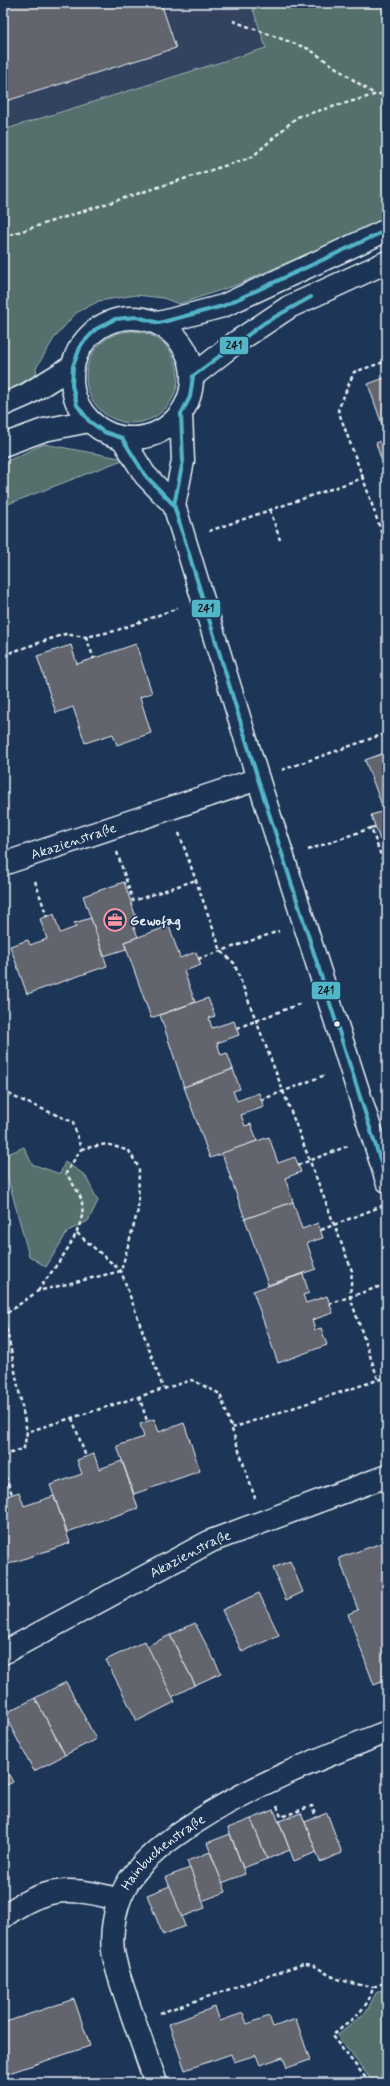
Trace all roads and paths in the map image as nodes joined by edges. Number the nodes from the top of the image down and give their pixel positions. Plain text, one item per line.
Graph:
1 (233, 21) dead end
2 (387, 93) edge
3 (374, 95) junction
4 (387, 230) edge
5 (3, 237) edge
6 (387, 262) edge
7 (159, 323) junction
8 (387, 361) edge
9 (72, 366) junction
10 (193, 376) junction
11 (3, 405) edge
12 (181, 414) junction
13 (89, 421) junction
14 (122, 438) junction
15 (3, 445) edge
16 (363, 478) junction
17 (174, 505) junction
18 (270, 510) junction
19 (185, 540) junction
20 (280, 540) dead end
21 (387, 549) edge
22 (202, 599) junction
23 (86, 637) junction
24 (3, 655) edge
25 (94, 659) dead end
26 (387, 733) edge
27 (258, 779) junction
28 (170, 808) junction
29 (375, 827) dead end
30 (371, 828) junction
31 (109, 829) junction
32 (26, 856) junction
33 (283, 858) junction
34 (3, 864) edge
35 (387, 872) edge
36 (196, 880) junction
37 (47, 917) dead end
38 (304, 922) junction
39 (220, 952) junction
40 (198, 959) dead end
41 (327, 994) junction
42 (256, 1021) junction
43 (237, 1028) dead end
44 (350, 1065) junction
45 (3, 1090) edge
46 (283, 1092) junction
47 (261, 1100) dead end
48 (373, 1137) junction
49 (81, 1149) junction
50 (310, 1161) junction
51 (298, 1165) dead end
52 (387, 1181) edge
53 (387, 1204) edge
54 (335, 1225) junction
55 (321, 1230) dead end
56 (77, 1233) junction
57 (121, 1271) junction
58 (387, 1284) edge
59 (38, 1291) junction
60 (350, 1297) junction
61 (329, 1304) dead end
62 (4, 1316) edge
63 (387, 1377) edge
64 (378, 1379) junction
65 (163, 1388) junction
66 (139, 1396) junction
67 (72, 1418) junction
68 (147, 1421) dead end
69 (232, 1428) junction
70 (27, 1432) junction
71 (3, 1456) edge
72 (86, 1457) dead end
73 (3, 1470) edge
74 (387, 1476) edge
75 (12, 1494) dead end
76 (262, 1521) junction
77 (3, 1653) edge
78 (387, 1732) edge
79 (302, 1810) dead end
80 (316, 1818) dead end
81 (119, 1900) junction
82 (3, 1917) edge
83 (387, 1982) edge
84 (373, 1987) junction
85 (135, 2022) junction
86 (156, 2083) edge
87 (370, 2083) edge

1 - 3 path
2 - 3 path
3 - 5 path
4 - 7 street
6 - 10 street
7 - 9 street
7 - 10 street
8 - 16 path
9 - 11 street
9 - 13 street
10 - 12 street
12 - 14 street
12 - 17 street
13 - 14 street
13 - 15 street
14 - 17 street
16 - 18 path
16 - 21 path
17 - 19 street
18 - 19 path
18 - 20 path
19 - 22 street
22 - 23 path
22 - 27 street
23 - 24 path
23 - 25 path
26 - 27 path
27 - 28 street, Akazienstraße
27 - 33 street
28 - 31 street, Akazienstraße
28 - 36 path
29 - 30 path
30 - 33 path
30 - 35 path
31 - 32 street, Akazienstraße
31 - 36 path
32 - 34 street, Akazienstraße
32 - 37 path
33 - 38 street
36 - 39 path
38 - 39 path
38 - 41 street
39 - 40 path
39 - 42 path
41 - 42 path
41 - 44 street
42 - 43 path
42 - 46 path
44 - 46 path
44 - 48 street
45 - 49 path
46 - 47 path
46 - 50 path
48 - 50 path
48 - 52 street
49 - 56 path
49 - 57 path
50 - 51 path
50 - 54 path
53 - 54 path
54 - 55 path
54 - 60 path
56 - 57 path
56 - 59 path
57 - 59 path
57 - 65 path
58 - 60 path
59 - 62 path
60 - 61 path
60 - 64 path
62 - 70 path
63 - 64 path
64 - 69 path
65 - 66 path
65 - 69 path
66 - 67 path
66 - 68 path
67 - 70 path
67 - 72 path
69 - 76 path
70 - 71 path
73 - 75 path
74 - 76 street, Akazienstraße
76 - 77 street, Akazienstraße
78 - 81 street, Hainbuchenstraße
79 - 80 path
81 - 82 street
81 - 85 street, Hainbuchenstraße
83 - 84 path
84 - 85 path
84 - 87 path
85 - 86 street, Hainbuchenstraße

